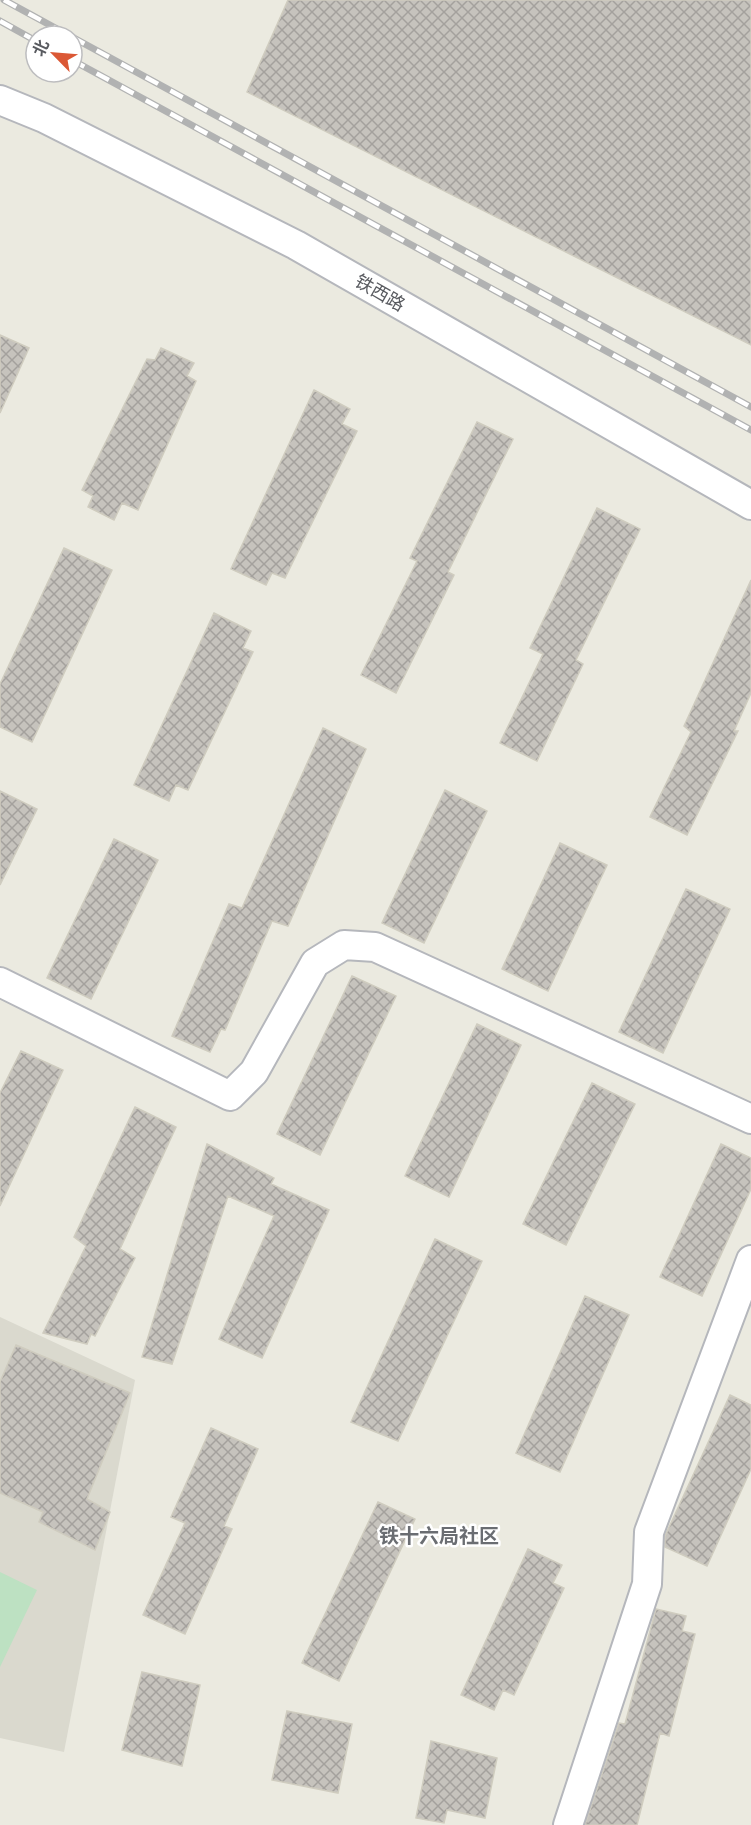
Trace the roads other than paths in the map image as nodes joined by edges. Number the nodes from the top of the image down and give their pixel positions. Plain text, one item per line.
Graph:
1 (0, 100) edge
2 (751, 505) edge
3 (0, 982) edge
4 (751, 1119) edge
5 (751, 1260) edge
6 (568, 1825) edge

1 - 2 street, 铁西路
3 - 4 street
5 - 6 street

